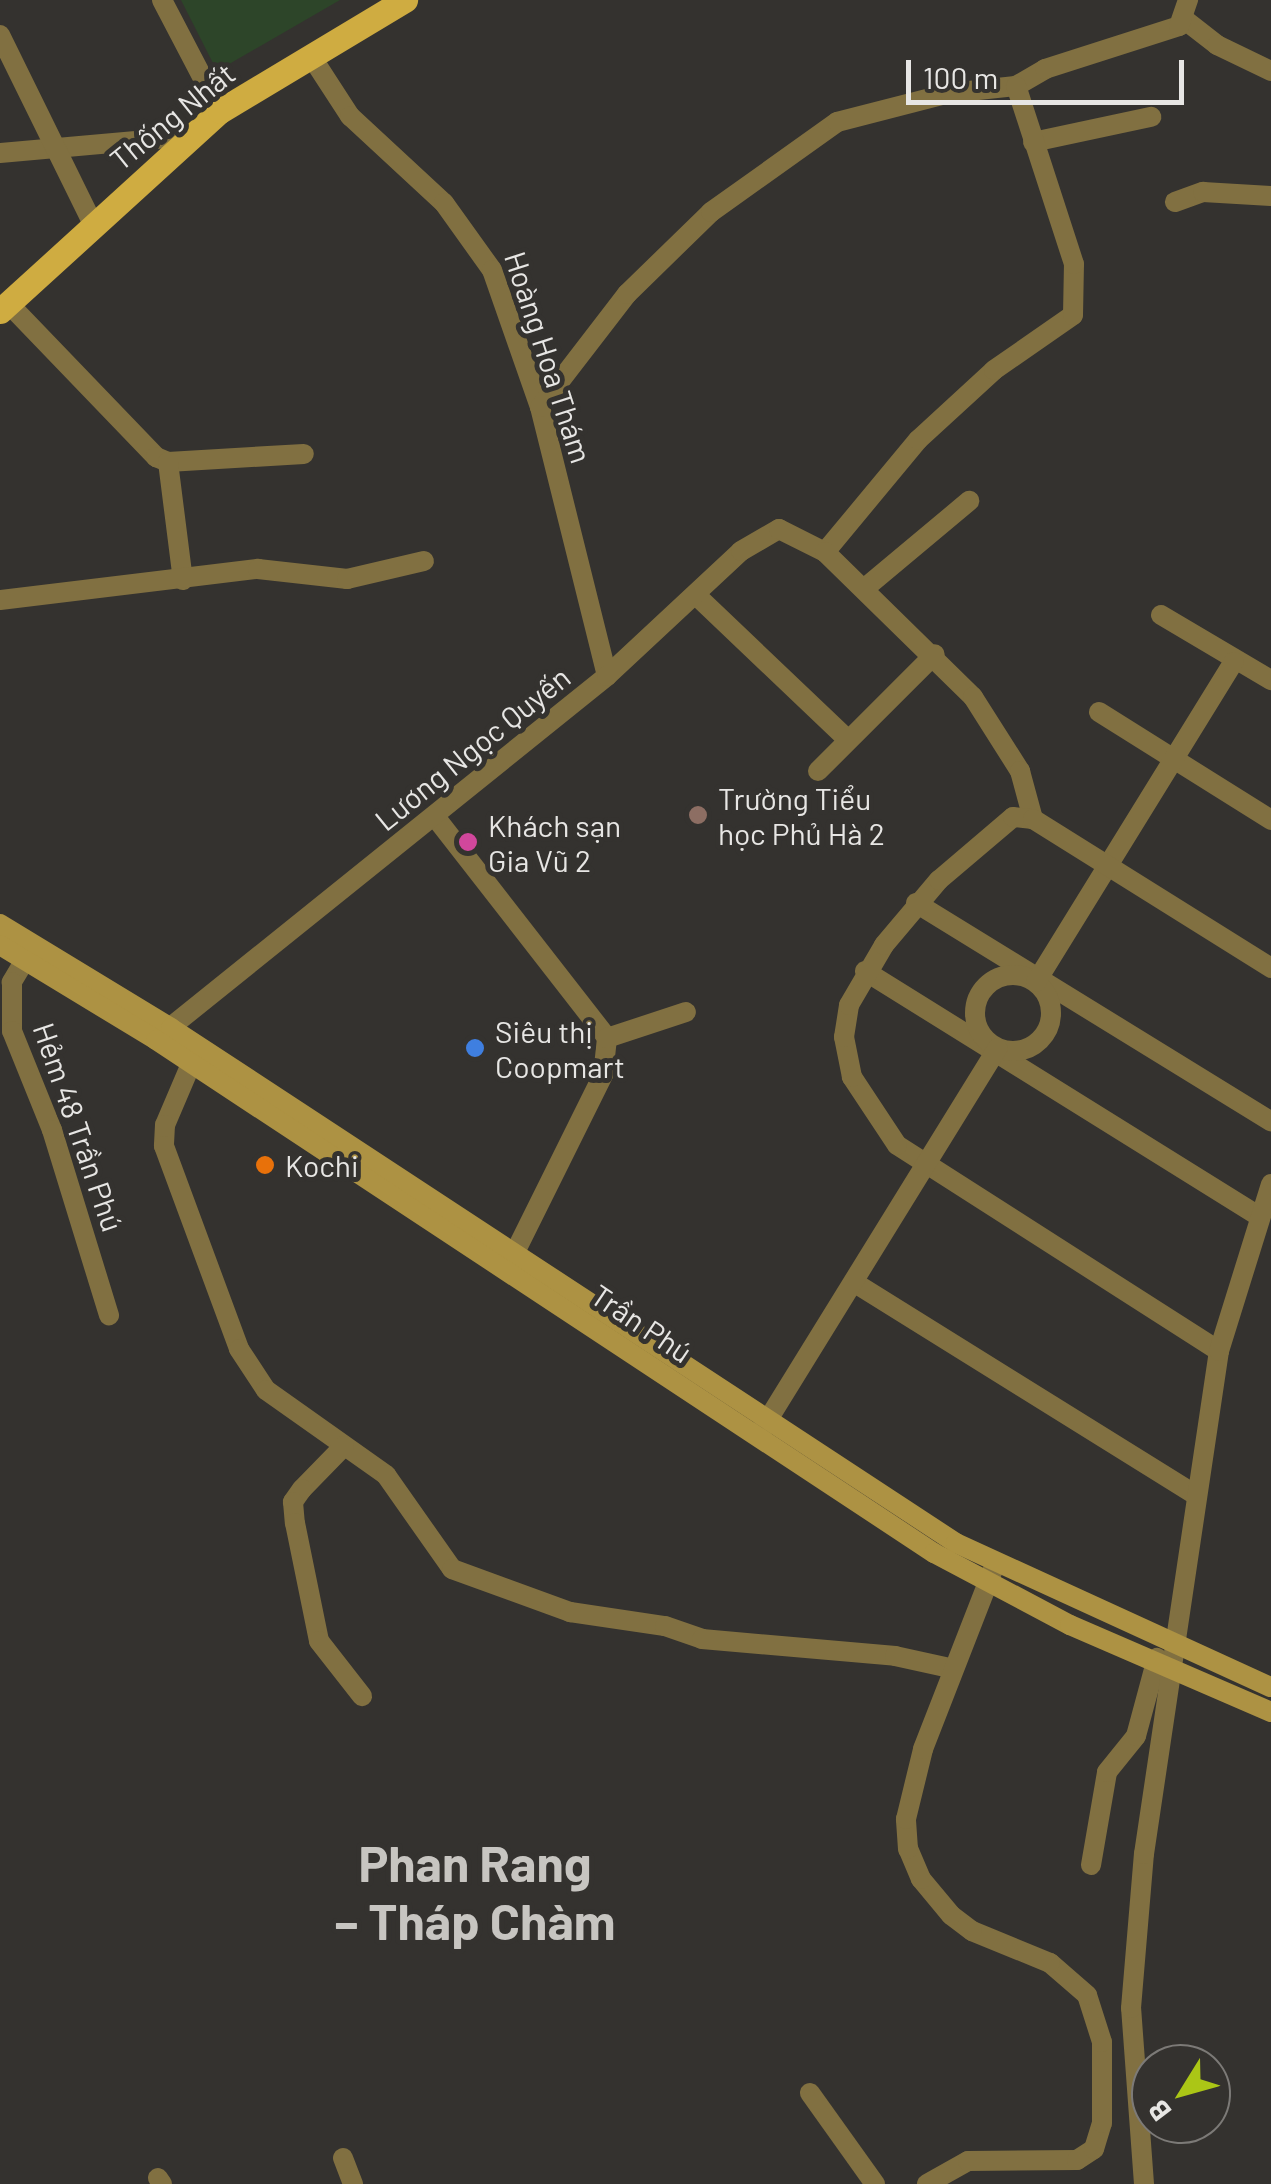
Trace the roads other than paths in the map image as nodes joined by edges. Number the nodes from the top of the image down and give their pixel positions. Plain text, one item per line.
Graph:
1 (162, 0) edge
2 (405, 0) edge
3 (1186, 10) edge
4 (0, 35) edge
5 (311, 56) junction
6 (1271, 70) edge
7 (1016, 86) junction
8 (220, 111) junction
9 (1151, 116) dead end
10 (189, 136) junction
11 (1033, 142) junction
12 (55, 147) junction
13 (0, 153) edge
14 (1271, 196) edge
15 (1175, 202) dead end
16 (93, 224) junction
17 (4, 307) edge
18 (540, 407) junction
19 (304, 454) dead end
20 (168, 462) junction
21 (969, 501) dead end
22 (825, 552) junction
23 (424, 561) dead end
24 (183, 580) junction
25 (864, 588) junction
26 (698, 597) junction
27 (0, 600) edge
28 (1160, 615) dead end
29 (935, 654) junction
30 (1234, 662) junction
31 (608, 676) junction
32 (1271, 680) edge
33 (1099, 712) dead end
34 (848, 740) junction
35 (1176, 759) junction
36 (818, 770) dead end
37 (436, 818) junction
38 (1033, 819) junction
39 (1271, 820) edge
40 (1111, 866) junction
41 (916, 903) junction
42 (0, 924) edge
43 (0, 945) edge
44 (25, 960) junction
45 (1271, 968) edge
46 (865, 971) junction
47 (1036, 982) junction
48 (686, 1012) dead end
49 (163, 1034) junction
50 (607, 1038) junction
51 (998, 1048) junction
52 (191, 1064) junction
53 (1271, 1122) edge
54 (926, 1165) junction
55 (1271, 1184) edge
56 (1260, 1217) junction
57 (510, 1262) junction
58 (855, 1284) junction
59 (110, 1314) dead end
60 (1219, 1350) junction
61 (762, 1429) junction
62 (344, 1446) junction
63 (1193, 1493) junction
64 (996, 1564) junction
65 (987, 1585) junction
66 (1168, 1655) junction
67 (950, 1668) junction
68 (1271, 1687) edge
69 (362, 1696) dead end
70 (1271, 1712) edge
71 (1091, 1865) dead end
72 (810, 2094) dead end
73 (343, 2158) dead end
74 (354, 2184) edge
75 (875, 2184) edge
76 (927, 2184) edge
77 (1144, 2184) edge

1 - 8 street
2 - 5 main road, Thống Nhất
3 - 6 street
3 - 7 street
4 - 12 street
5 - 8 main road, Thống Nhất
5 - 18 street, Hoàng Hoa Thám
7 - 11 street
7 - 18 street
8 - 10 main road, Thống Nhất
9 - 11 street
10 - 12 street
10 - 16 main road, Thống Nhất
11 - 22 street
12 - 13 street
12 - 16 street
14 - 15 street
16 - 17 main road, Thống Nhất
17 - 20 street
18 - 31 street, Hoàng Hoa Thám
19 - 20 street
20 - 24 street
21 - 25 street
22 - 25 street
22 - 26 street, Lương Ngọc Quyến
23 - 24 street
24 - 27 street
25 - 29 street
26 - 31 street, Lương Ngọc Quyến
26 - 34 street
28 - 30 street
29 - 34 street
29 - 38 street
30 - 32 street
30 - 35 street
31 - 37 street, Lương Ngọc Quyến
33 - 35 street
34 - 36 street
35 - 39 street
35 - 40 street
37 - 49 street, Lương Ngọc Quyến
37 - 50 street
38 - 40 street
38 - 41 street
40 - 45 street
40 - 47 street
41 - 46 street
41 - 47 street
42 - 49 main road, Trần Phú
43 - 44 main road, Trần Phú
44 - 49 main road, Trần Phú
44 - 59 street, Hẻm 48 Trần Phú
46 - 51 street
46 - 54 street
47 - 51 street
47 - 51 street
47 - 53 street
48 - 50 street
49 - 52 main road, Trần Phú
49 - 57 main road, Trần Phú
50 - 57 street
51 - 54 street
51 - 56 street
52 - 57 main road, Trần Phú
52 - 62 street
54 - 58 street
54 - 60 street
55 - 56 street
56 - 60 street
57 - 61 main road, Trần Phú
58 - 61 street
58 - 63 street
60 - 63 street
61 - 64 main road, Trần Phú
61 - 65 main road, Trần Phú
62 - 67 street
62 - 69 street
63 - 66 street
64 - 65 street
64 - 66 main road, Trần Phú
65 - 66 main road, Trần Phú
65 - 67 street
66 - 68 main road, Trần Phú
66 - 70 main road, Trần Phú
66 - 71 street
66 - 77 street
67 - 76 street
72 - 75 street
73 - 74 street

